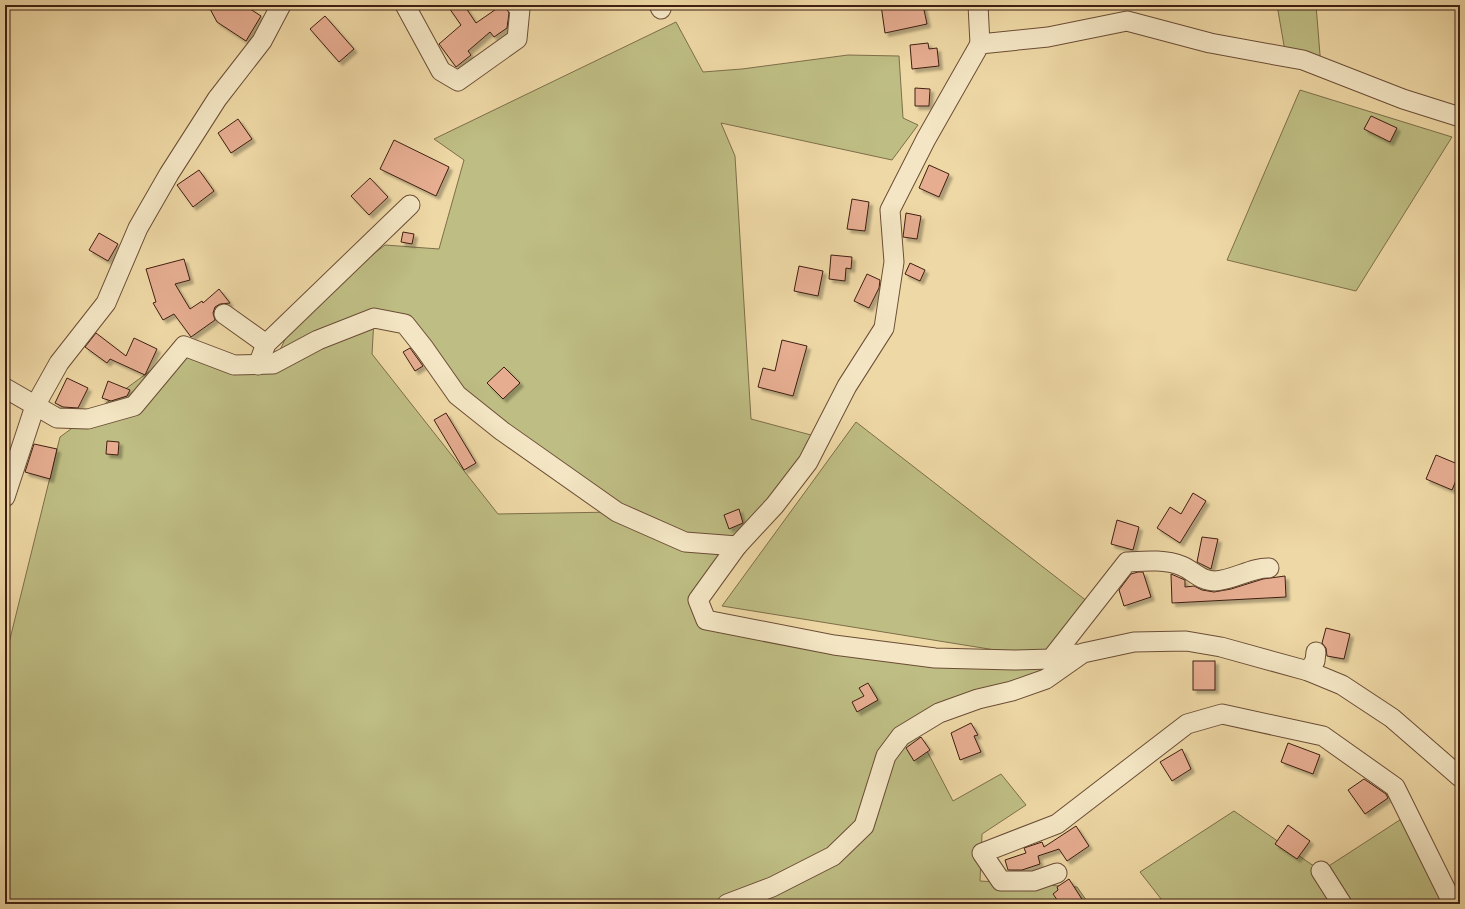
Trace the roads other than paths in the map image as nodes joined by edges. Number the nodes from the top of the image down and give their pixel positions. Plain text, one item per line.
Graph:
1 (281, 5) edge
2 (405, 5) edge
3 (516, 5) edge
4 (978, 5) edge
5 (980, 44) junction
6 (1460, 117) edge
7 (410, 204) dead end
8 (224, 314) dead end
9 (266, 344) junction
10 (258, 365) junction
11 (5, 388) edge
12 (35, 406) junction
13 (5, 497) edge
14 (737, 546) junction
15 (1269, 568) dead end
16 (1316, 652) dead end
17 (1083, 653) junction
18 (1051, 658) junction
19 (1308, 671) junction
20 (1460, 777) edge
21 (1321, 871) dead end
22 (1057, 873) dead end
23 (727, 904) edge
24 (1342, 904) edge
25 (1453, 904) edge

1 - 12 street
2 - 3 street
4 - 5 street
5 - 6 street
5 - 14 street
7 - 9 street
8 - 9 street
9 - 10 street
10 - 12 street
10 - 14 street
11 - 12 street
12 - 13 street
14 - 18 street
15 - 18 street
16 - 19 street
17 - 18 street
17 - 19 street
17 - 23 street
19 - 20 street
21 - 24 street
22 - 25 street

